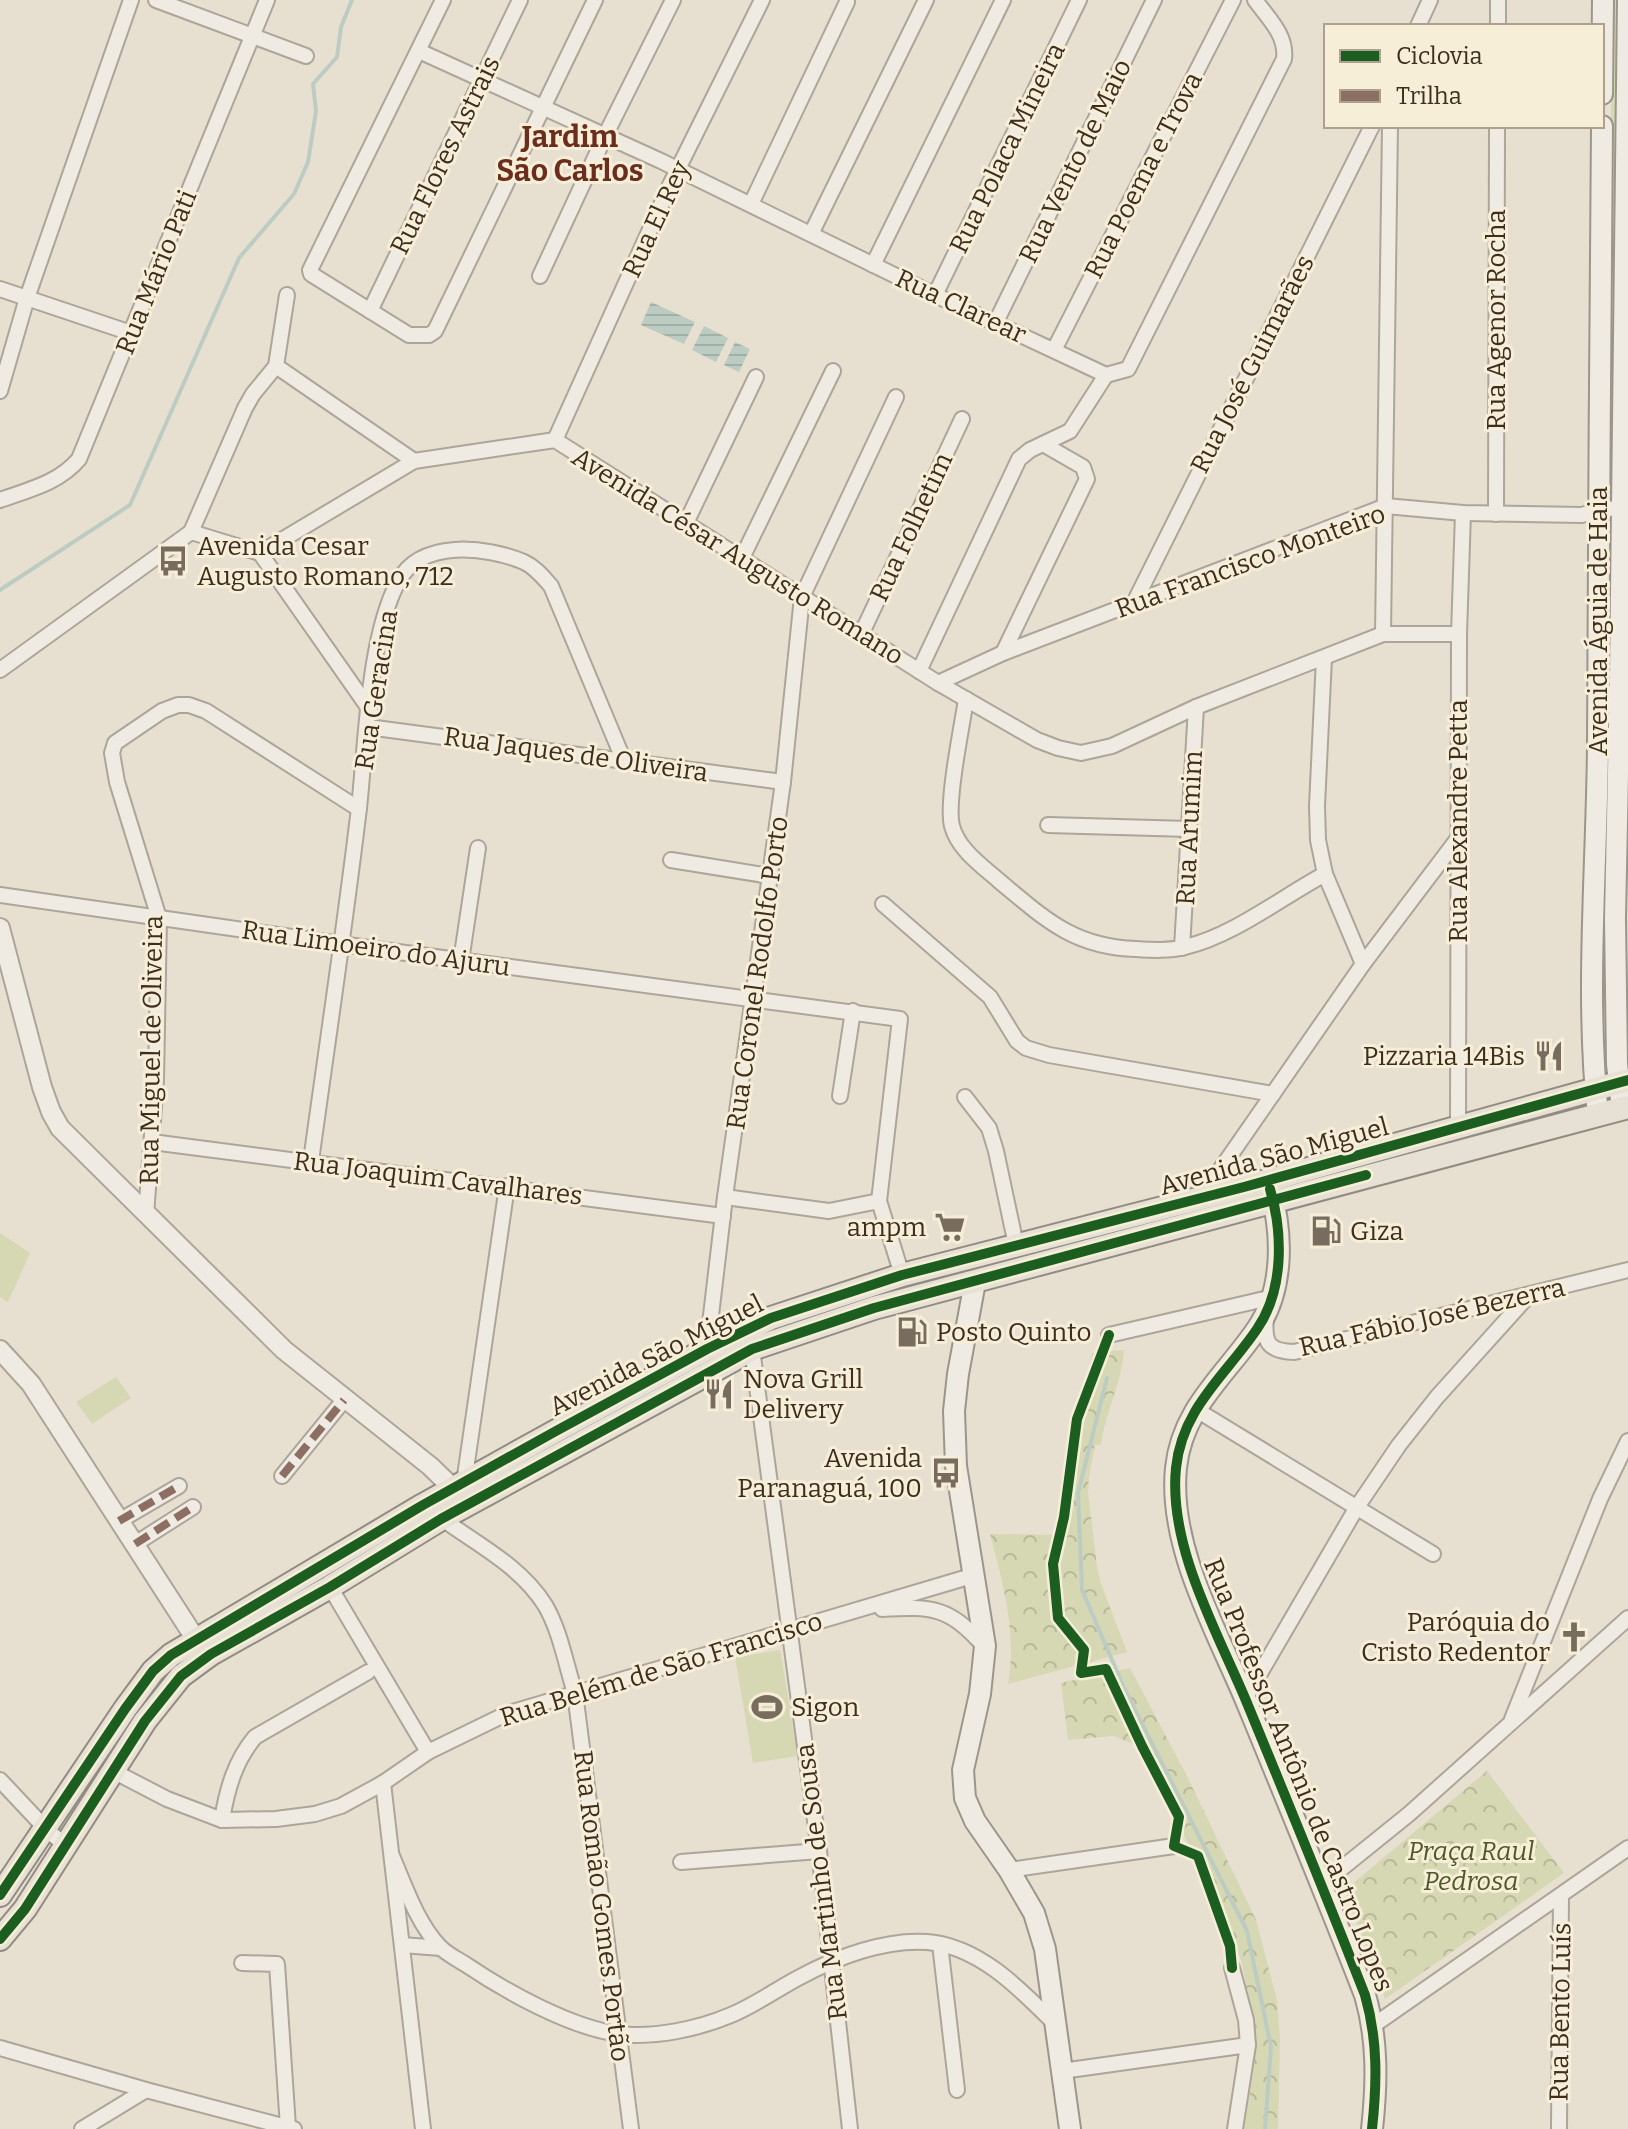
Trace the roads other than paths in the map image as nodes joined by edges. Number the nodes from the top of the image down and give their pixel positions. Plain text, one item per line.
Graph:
1 (131, 0) edge
2 (156, 0) edge
3 (267, 0) edge
4 (443, 0) edge
5 (520, 0) edge
6 (595, 0) edge
7 (673, 0) edge
8 (762, 0) edge
9 (926, 0) edge
10 (1003, 0) edge
11 (1079, 0) edge
12 (1154, 0) edge
13 (1233, 0) edge
14 (1255, 0) edge
15 (1430, 0) edge
16 (1498, 0) edge
17 (1603, 0) edge
18 (1628, 0) edge
19 (847, 2) dead end
20 (1419, 24) edge
21 (1498, 24) edge
22 (1603, 24) edge
23 (253, 35) junction
24 (419, 51) junction
25 (306, 56) dead end
26 (482, 79) junction
27 (543, 108) junction
28 (1371, 128) edge
29 (1390, 128) edge
30 (1497, 128) edge
31 (1602, 128) edge
32 (605, 136) junction
33 (678, 170) junction
34 (751, 204) junction
35 (811, 234) junction
36 (873, 265) junction
37 (540, 276) dead end
38 (0, 289) edge
39 (287, 295) dead end
40 (935, 295) junction
41 (27, 298) junction
42 (370, 311) junction
43 (996, 322) junction
44 (131, 333) junction
45 (1626, 345) edge
46 (1054, 350) junction
47 (276, 366) junction
48 (833, 371) dead end
49 (1106, 375) junction
50 (756, 377) dead end
51 (0, 391) edge
52 (896, 397) dead end
53 (962, 419) dead end
54 (555, 440) junction
55 (1043, 444) junction
56 (414, 461) junction
57 (0, 500) edge
58 (1386, 506) junction
59 (1625, 507) edge
60 (1598, 510) junction
61 (1463, 513) junction
62 (1496, 514) junction
63 (686, 523) junction
64 (191, 532) junction
65 (260, 553) junction
66 (742, 558) junction
67 (802, 597) junction
68 (1134, 603) junction
69 (1383, 634) junction
70 (1459, 634) junction
71 (861, 635) junction
72 (1003, 653) junction
73 (1324, 658) junction
74 (0, 670) edge
75 (919, 671) junction
76 (938, 683) junction
77 (966, 699) junction
78 (1196, 707) junction
79 (370, 710) junction
80 (368, 727) junction
81 (624, 761) junction
82 (783, 782) junction
83 (1623, 802) edge
84 (359, 809) junction
85 (1048, 825) dead end
86 (1189, 829) junction
87 (1459, 837) junction
88 (478, 848) dead end
89 (671, 860) dead end
90 (1325, 874) junction
91 (770, 876) junction
92 (0, 895) edge
93 (883, 904) dead end
94 (159, 918) junction
95 (1622, 918) edge
96 (0, 928) edge
97 (341, 944) junction
98 (1182, 948) junction
99 (461, 961) junction
100 (1363, 964) junction
101 (752, 998) junction
102 (853, 1011) junction
103 (1623, 1082) edge
104 (1595, 1089) junction
105 (1273, 1094) junction
106 (840, 1096) dead end
107 (965, 1097) dead end
108 (1625, 1108) edge
109 (1598, 1115) junction
110 (1458, 1129) junction
111 (152, 1142) junction
112 (311, 1161) junction
113 (507, 1186) junction
114 (1271, 1191) junction
115 (1221, 1193) junction
116 (725, 1197) junction
117 (879, 1201) junction
118 (146, 1215) junction
119 (723, 1216) junction
120 (1009, 1247) junction
121 (1628, 1270) edge
122 (902, 1275) junction
123 (975, 1282) junction
124 (1528, 1296) junction
125 (1270, 1305) junction
126 (1109, 1335) dead end
127 (707, 1349) junction
128 (752, 1349) junction
129 (0, 1350) edge
130 (344, 1400) junction
131 (1195, 1409) junction
132 (1628, 1441) edge
133 (282, 1476) dead end
134 (179, 1486) dead end
135 (462, 1492) junction
136 (193, 1507) dead end
137 (1357, 1507) junction
138 (432, 1512) junction
139 (119, 1521) junction
140 (135, 1544) junction
141 (1433, 1554) dead end
142 (975, 1575) junction
143 (330, 1587) junction
144 (858, 1610) junction
145 (1628, 1618) edge
146 (790, 1629) junction
147 (195, 1638) junction
148 (985, 1646) junction
149 (368, 1672) dead end
150 (575, 1693) junction
151 (1245, 1699) junction
152 (1510, 1724) junction
153 (428, 1752) junction
154 (115, 1772) junction
155 (0, 1780) edge
156 (383, 1783) junction
157 (222, 1820) junction
158 (46, 1829) junction
159 (66, 1846) junction
160 (1174, 1846) dead end
161 (1628, 1848) edge
162 (819, 1851) junction
163 (392, 1856) junction
164 (681, 1862) dead end
165 (1009, 1870) junction
166 (1321, 1885) junction
167 (0, 1895) edge
168 (1561, 1896) junction
169 (0, 1939) edge
170 (940, 1944) junction
171 (402, 1945) junction
172 (441, 1948) junction
173 (242, 1963) dead end
174 (831, 1964) junction
175 (1232, 1968) dead end
176 (1374, 2025) junction
177 (1057, 2027) junction
178 (619, 2034) junction
179 (1248, 2045) junction
180 (0, 2048) edge
181 (1062, 2071) junction
182 (146, 2090) junction
183 (957, 2090) dead end
184 (291, 2128) edge
185 (82, 2129) edge
186 (423, 2129) edge
187 (631, 2129) edge
188 (850, 2129) edge
189 (1070, 2129) edge
190 (1235, 2129) edge
191 (1372, 2129) edge
192 (1559, 2129) edge

1 - 41 street
2 - 23 street
3 - 23 street, Rua Mário Pati
4 - 24 street
5 - 26 street, Rua Flores Astrais
6 - 27 street
7 - 32 street
8 - 33 street, Rua El Rey
9 - 35 street
10 - 36 street
11 - 40 street, Rua Polaca Mineira
12 - 43 street, Rua Vento de Maio
13 - 46 street, Rua Poema e Trova
14 - 49 street
15 - 20 street
16 - 21 street
17 - 22 main road
18 - 45 main road, Avenida Águia de Haia
19 - 34 street
23 - 25 street
23 - 44 street, Rua Mário Pati
24 - 26 street, Rua Clarear
24 - 42 street
26 - 27 street, Rua Clarear
26 - 42 street, Rua Flores Astrais
27 - 32 street, Rua Clarear
27 - 42 street
28 - 68 street, Rua José Guimarães
29 - 58 street
30 - 62 street, Rua Agenor Rocha
31 - 60 main road, Avenida Águia de Haia
32 - 33 street, Rua Clarear
32 - 37 street
33 - 34 street, Rua Clarear
33 - 54 street, Rua El Rey
34 - 35 street, Rua Clarear
35 - 36 street, Rua Clarear
36 - 40 street, Rua Clarear
38 - 41 street
39 - 47 street
40 - 43 street, Rua Clarear
41 - 44 street
41 - 51 street
43 - 46 street, Rua Clarear
44 - 57 street, Rua Mário Pati
45 - 59 main road, Avenida Águia de Haia
46 - 49 street, Rua Clarear
47 - 56 street
47 - 64 street
48 - 66 street
49 - 55 street
50 - 63 street
52 - 67 street, Rua Coronel Rodolfo Porto
53 - 71 street, Rua Folhetim
54 - 56 street, Avenida César Augusto Romano
54 - 63 street, Avenida César Augusto Romano
55 - 72 street
55 - 75 street
56 - 65 street, Avenida César Augusto Romano
58 - 61 street, Rua Francisco Monteiro
58 - 68 street, Rua Francisco Monteiro
58 - 69 street
59 - 60 street, Rua Francisco Monteiro
59 - 83 main road, Avenida Águia de Haia
60 - 62 street, Rua Francisco Monteiro
60 - 104 main road, Avenida Águia de Haia
61 - 62 street, Rua Francisco Monteiro
61 - 70 street, Rua Alexandre Petta
63 - 66 street, Avenida César Augusto Romano
64 - 65 street
64 - 74 street
65 - 79 street
66 - 67 street, Avenida César Augusto Romano
67 - 71 street, Avenida César Augusto Romano
67 - 82 street, Rua Coronel Rodolfo Porto
68 - 72 street, Rua Francisco Monteiro
69 - 70 street, Avenida César Augusto Romano
69 - 73 street, Avenida César Augusto Romano
70 - 87 street, Rua Alexandre Petta
71 - 75 street, Avenida César Augusto Romano
72 - 76 street, Rua Francisco Monteiro
73 - 78 street, Avenida César Augusto Romano
73 - 90 street
75 - 76 street, Avenida César Augusto Romano
76 - 77 street, Avenida César Augusto Romano
77 - 78 street, Avenida César Augusto Romano
77 - 98 street
78 - 86 street, Rua Arumim
79 - 80 street, Rua Geracina
79 - 81 street, Rua Geracina
80 - 81 street, Rua Jaques de Oliveira
80 - 84 street, Rua Geracina
81 - 82 street, Rua Jaques de Oliveira
82 - 91 street, Rua Coronel Rodolfo Porto
83 - 95 main road, Avenida Águia de Haia
84 - 94 street, Rua Miguel de Oliveira
84 - 97 street, Rua Geracina
85 - 86 street
86 - 98 street, Rua Arumim
87 - 100 street
87 - 110 street, Rua Alexandre Petta
88 - 99 street
89 - 91 street
90 - 98 street
90 - 100 street
91 - 101 street, Rua Coronel Rodolfo Porto
92 - 94 street, Rua Limoeiro do Ajuru
93 - 105 street
94 - 97 street, Rua Limoeiro do Ajuru
94 - 111 street, Rua Miguel de Oliveira
95 - 103 main road, Avenida Águia de Haia
96 - 118 street
97 - 99 street, Rua Limoeiro do Ajuru
97 - 112 street, Rua Geracina
99 - 101 street, Rua Limoeiro do Ajuru
100 - 105 street
101 - 102 street, Rua Limoeiro do Ajuru
101 - 116 street, Rua Coronel Rodolfo Porto
102 - 106 street
102 - 117 street, Rua Limoeiro do Ajuru
103 - 104 main road, Avenida São Miguel
103 - 108 main road, Avenida Águia de Haia
104 - 109 main road, Avenida Águia de Haia
104 - 110 main road, Avenida São Miguel
105 - 115 street
107 - 120 street
108 - 109 main road, Avenida São Miguel
109 - 114 main road, Avenida São Miguel
110 - 114 main road, Avenida São Miguel
111 - 112 street, Rua Joaquim Cavalhares
111 - 118 street, Rua Miguel de Oliveira
112 - 113 street, Rua Joaquim Cavalhares
113 - 119 street, Rua Joaquim Cavalhares
113 - 135 street
114 - 115 main road, Avenida São Miguel
114 - 123 main road, Avenida São Miguel
114 - 125 main road, Rua Professor Antônio de Castro Lopes
115 - 120 main road, Avenida São Miguel
116 - 117 street
116 - 119 street, Rua Coronel Rodolfo Porto
117 - 122 street
118 - 130 street
119 - 127 street, Rua Coronel Rodolfo Porto
120 - 122 main road, Avenida São Miguel
120 - 123 main road
121 - 124 street, Rua Fábio José Bezerra
122 - 127 main road, Avenida São Miguel
123 - 128 main road, Avenida São Miguel
123 - 142 main road
124 - 125 street, Rua Fábio José Bezerra
124 - 137 street
125 - 126 street
125 - 131 main road, Rua Professor Antônio de Castro Lopes
127 - 135 main road, Avenida São Miguel
128 - 135 main road, Avenida São Miguel
128 - 146 street, Rua Martinho de Sousa
129 - 139 street
130 - 133 street
130 - 135 street
131 - 137 street
131 - 151 main road, Rua Professor Antônio de Castro Lopes
132 - 152 street
134 - 139 street
135 - 138 main road, Avenida São Miguel
136 - 140 street
137 - 141 street
137 - 151 street
138 - 143 main road, Avenida São Miguel
138 - 147 main road, Avenida São Miguel
138 - 150 street, Rua Romão Gomes Portão
139 - 140 street
140 - 147 street
142 - 144 street, Rua Belém de São Francisco
142 - 148 main road
143 - 153 street
143 - 154 main road, Avenida São Miguel
144 - 146 street, Rua Belém de São Francisco
144 - 148 street, Rua Belém de São Francisco
145 - 152 street
146 - 150 street, Rua Belém de São Francisco
146 - 162 street, Rua Martinho de Sousa
147 - 158 main road, Avenida São Miguel
148 - 165 main road
149 - 157 street
150 - 153 street, Rua Belém de São Francisco
150 - 178 street, Rua Romão Gomes Portão
151 - 166 main road, Rua Professor Antônio de Castro Lopes
152 - 166 street
153 - 156 street, Rua Belém de São Francisco
154 - 157 street, Rua Belém de São Francisco
154 - 159 main road, Avenida São Miguel
155 - 158 street
156 - 157 street, Rua Belém de São Francisco
156 - 163 street
158 - 159 street
158 - 167 main road, Avenida São Miguel
159 - 169 main road, Avenida São Miguel
160 - 165 street
161 - 168 street
162 - 164 street
162 - 174 street, Rua Martinho de Sousa
163 - 171 street
163 - 172 street
165 - 177 main road
166 - 176 main road, Rua Professor Antônio de Castro Lopes
168 - 176 street
168 - 192 street, Rua Bento Luís
170 - 174 street
170 - 177 street
170 - 183 street
171 - 172 street
171 - 186 street
172 - 178 street
173 - 184 street
174 - 178 street
174 - 188 street, Rua Martinho de Sousa
175 - 179 street
176 - 191 main road, Rua Professor Antônio de Castro Lopes
177 - 181 main road
178 - 187 street, Rua Romão Gomes Portão
179 - 181 street
179 - 190 street
180 - 182 street
181 - 189 main road
182 - 184 street
182 - 185 street

